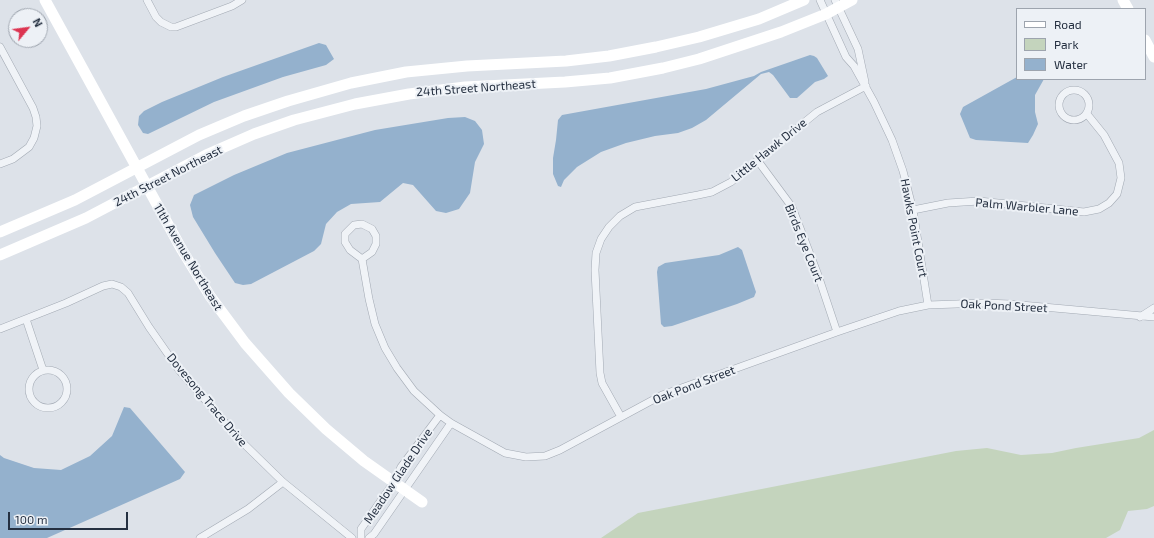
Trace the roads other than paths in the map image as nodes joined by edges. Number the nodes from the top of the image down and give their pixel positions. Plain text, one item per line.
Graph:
1 (45, 0) edge
2 (148, 0) edge
3 (242, 0) edge
4 (804, 0) edge
5 (820, 0) edge
6 (852, 0) edge
7 (836, 4) edge
8 (826, 14) junction
9 (1146, 42) edge
10 (0, 47) edge
11 (1154, 57) edge
12 (866, 86) junction
13 (1087, 114) junction
14 (758, 161) junction
15 (0, 164) edge
16 (136, 168) junction
17 (146, 186) junction
18 (913, 210) junction
19 (0, 232) edge
20 (0, 255) edge
21 (362, 259) junction
22 (928, 305) junction
23 (1154, 308) edge
24 (1140, 317) junction
25 (1154, 318) edge
26 (26, 319) junction
27 (0, 329) edge
28 (837, 332) junction
29 (44, 370) junction
30 (440, 415) junction
31 (621, 417) junction
32 (451, 423) junction
33 (283, 482) junction
34 (394, 482) junction
35 (405, 490) junction
36 (422, 502) dead end
37 (200, 538) edge
38 (352, 538) edge
39 (361, 538) edge
40 (370, 538) edge

1 - 16 street, 11th Avenue Northeast
2 - 3 street
4 - 16 street, 24th Street Northeast
5 - 8 street, Hawks Point Court
6 - 7 street, 24th Street Northeast
7 - 8 street, 24th Street Northeast
7 - 12 street, Hawks Point Court
8 - 12 street, Hawks Point Court
8 - 17 street, 24th Street Northeast
9 - 11 street
10 - 15 street
12 - 14 street, Little Hawk Drive
12 - 18 street, Hawks Point Court
13 - 13 street
13 - 18 street, Palm Warbler Lane
14 - 28 street, Birds Eye Court
14 - 31 street, Little Hawk Drive
16 - 17 street, 11th Avenue Northeast
16 - 19 street, 24th Street Northeast
17 - 20 street, 24th Street Northeast
17 - 34 street, 11th Avenue Northeast
18 - 22 street, Hawks Point Court
21 - 21 street
21 - 30 street, Oak Pond Street
22 - 24 street, Oak Pond Street
22 - 28 street, Oak Pond Street
23 - 24 street
24 - 25 street, Oak Pond Street
26 - 27 street, Dovesong Trace Drive
26 - 29 street
26 - 33 street, Dovesong Trace Drive
28 - 31 street, Oak Pond Street
29 - 29 street
30 - 32 street, Oak Pond Street
30 - 34 street, Meadow Glade Drive
31 - 32 street, Oak Pond Street
32 - 35 street, Meadow Glade Drive
33 - 37 street
33 - 38 street, Dovesong Trace Drive
34 - 35 street, 11th Avenue Northeast
34 - 39 street, Meadow Glade Drive
35 - 36 street, 11th Avenue Northeast
35 - 40 street, Meadow Glade Drive

